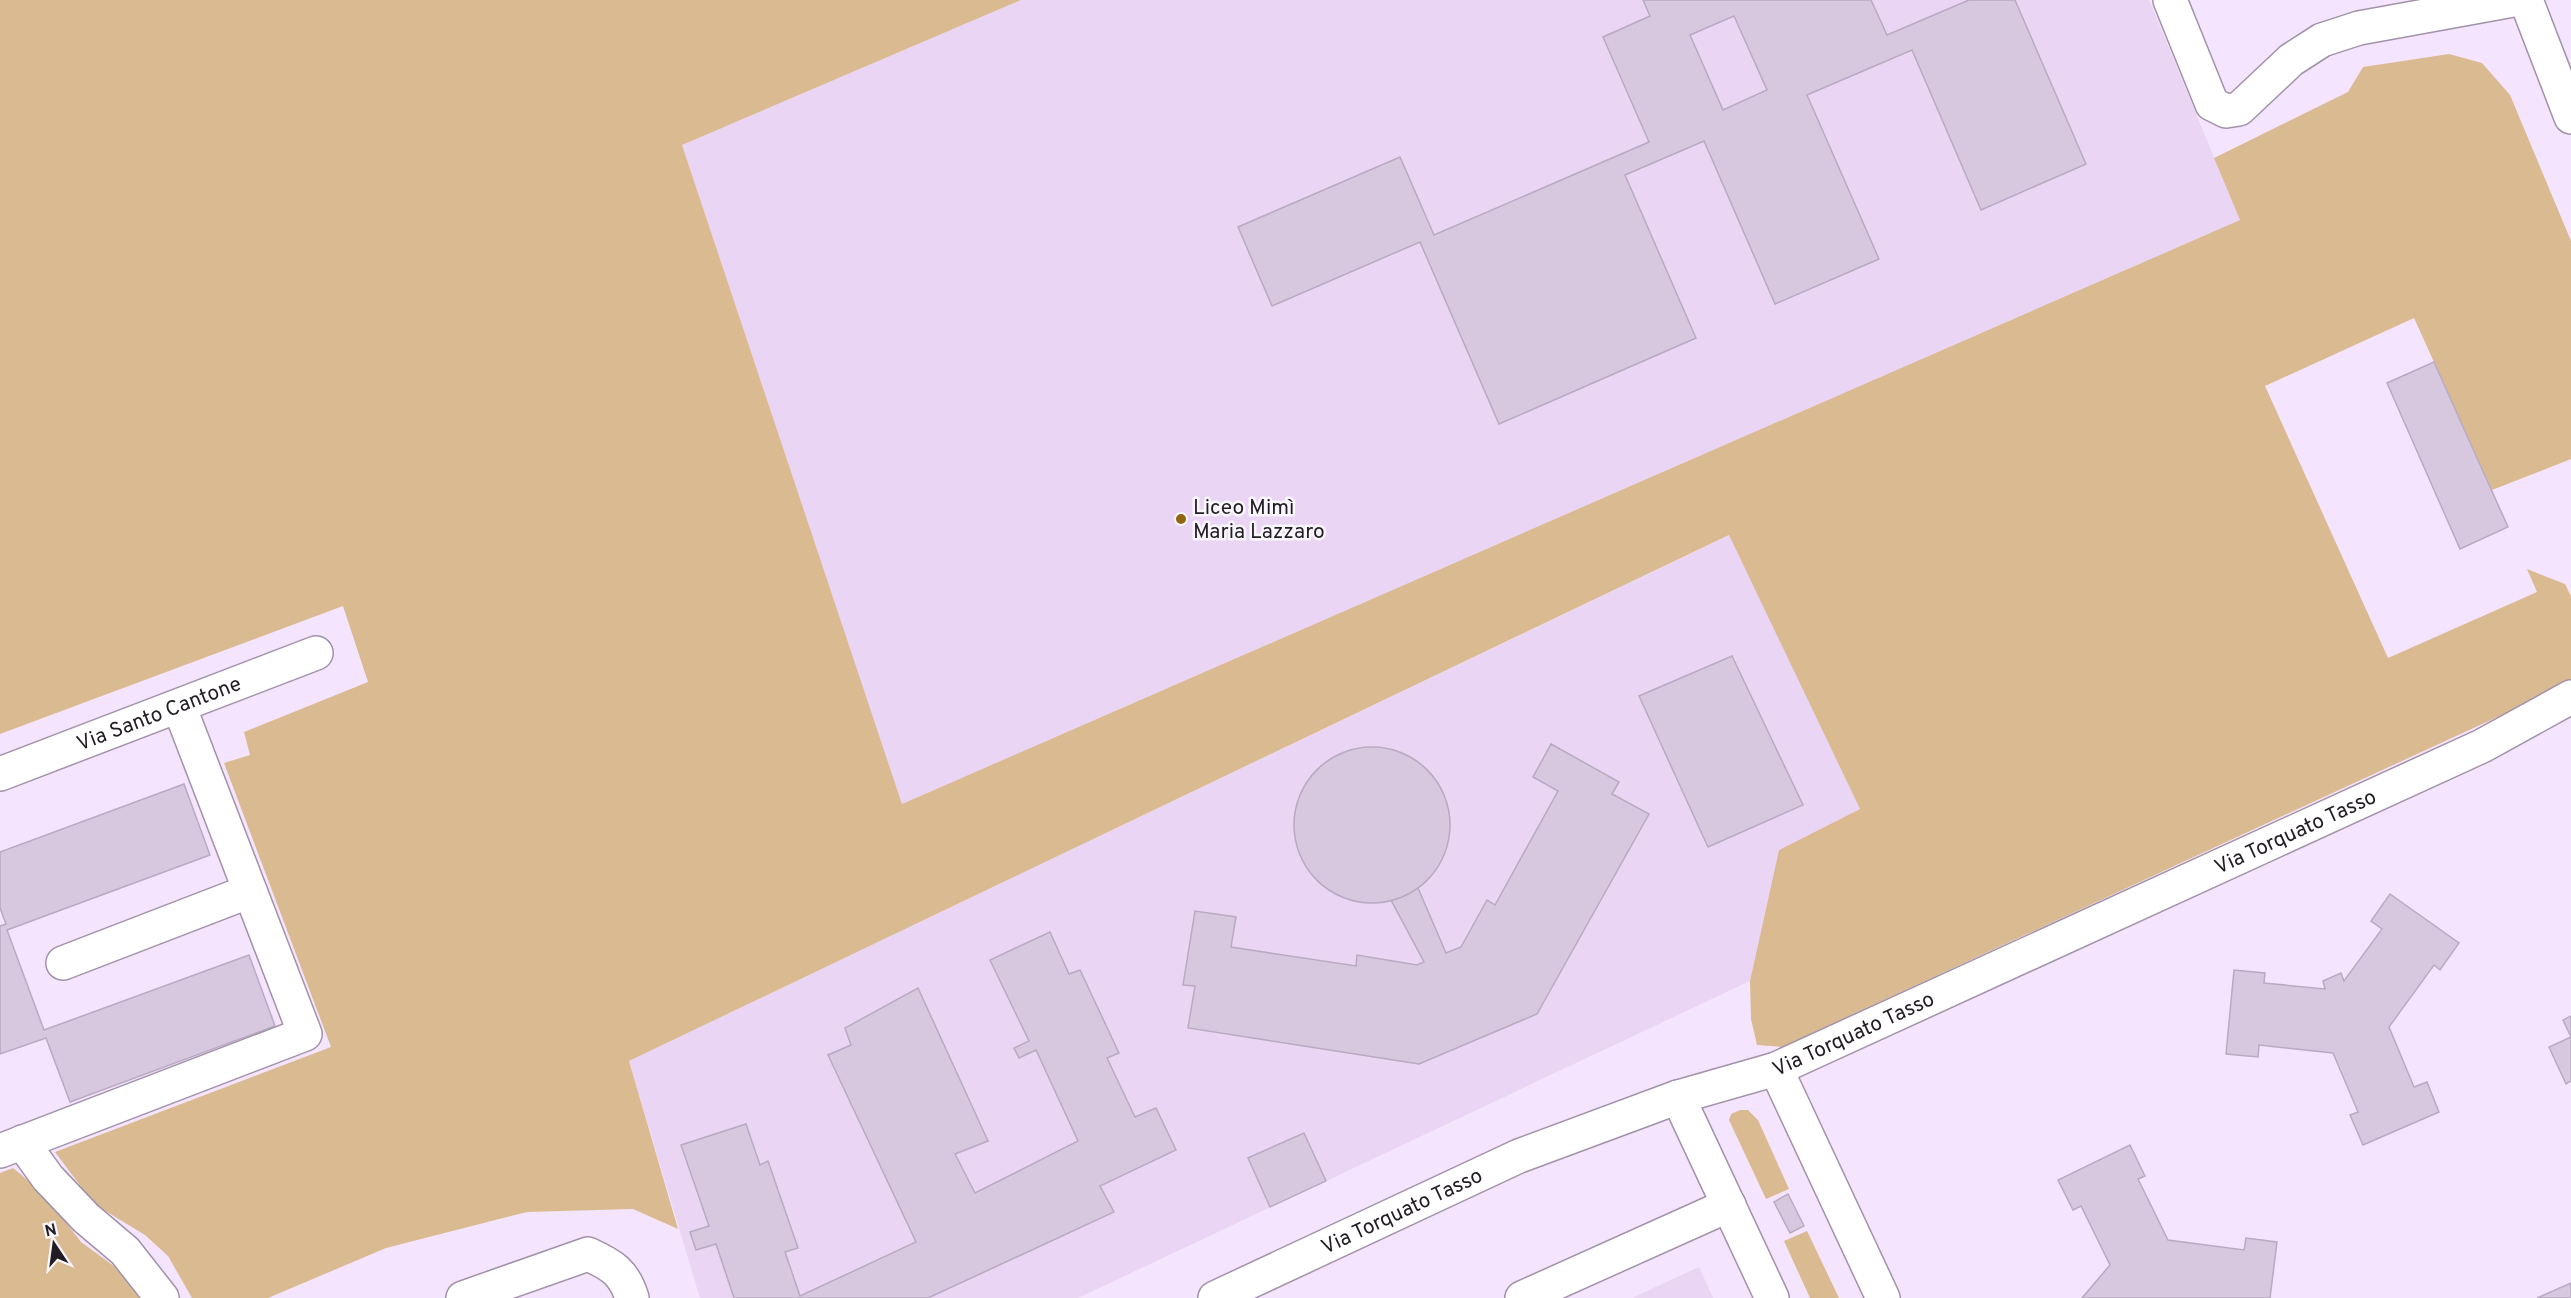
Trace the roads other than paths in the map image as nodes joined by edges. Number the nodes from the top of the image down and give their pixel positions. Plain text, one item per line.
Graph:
1 (2170, 0) edge
2 (2513, 0) edge
3 (2526, 0) edge
4 (2571, 117) edge
5 (316, 653) dead end
6 (2571, 697) edge
7 (179, 706) junction
8 (2571, 716) edge
9 (2482, 746) junction
10 (0, 774) edge
11 (250, 891) junction
12 (63, 963) dead end
13 (1776, 1069) junction
14 (1678, 1097) junction
15 (11, 1146) edge
16 (1730, 1204) junction
17 (162, 1298) edge
18 (463, 1298) edge
19 (632, 1298) edge
20 (1215, 1298) edge
21 (1522, 1298) edge
22 (1772, 1298) edge
23 (1883, 1298) edge

1 - 2 street
3 - 4 street
5 - 7 street, Via Santo Cantone
6 - 9 street, Via Torquato Tasso
7 - 10 street, Via Santo Cantone
7 - 11 street
8 - 9 street, Via Torquato Tasso
9 - 13 street, Via Torquato Tasso
11 - 12 street
11 - 15 street
13 - 14 street, Via Torquato Tasso
13 - 23 street
14 - 16 street
14 - 20 street, Via Torquato Tasso
15 - 17 street
16 - 21 street
16 - 22 street
18 - 19 street

